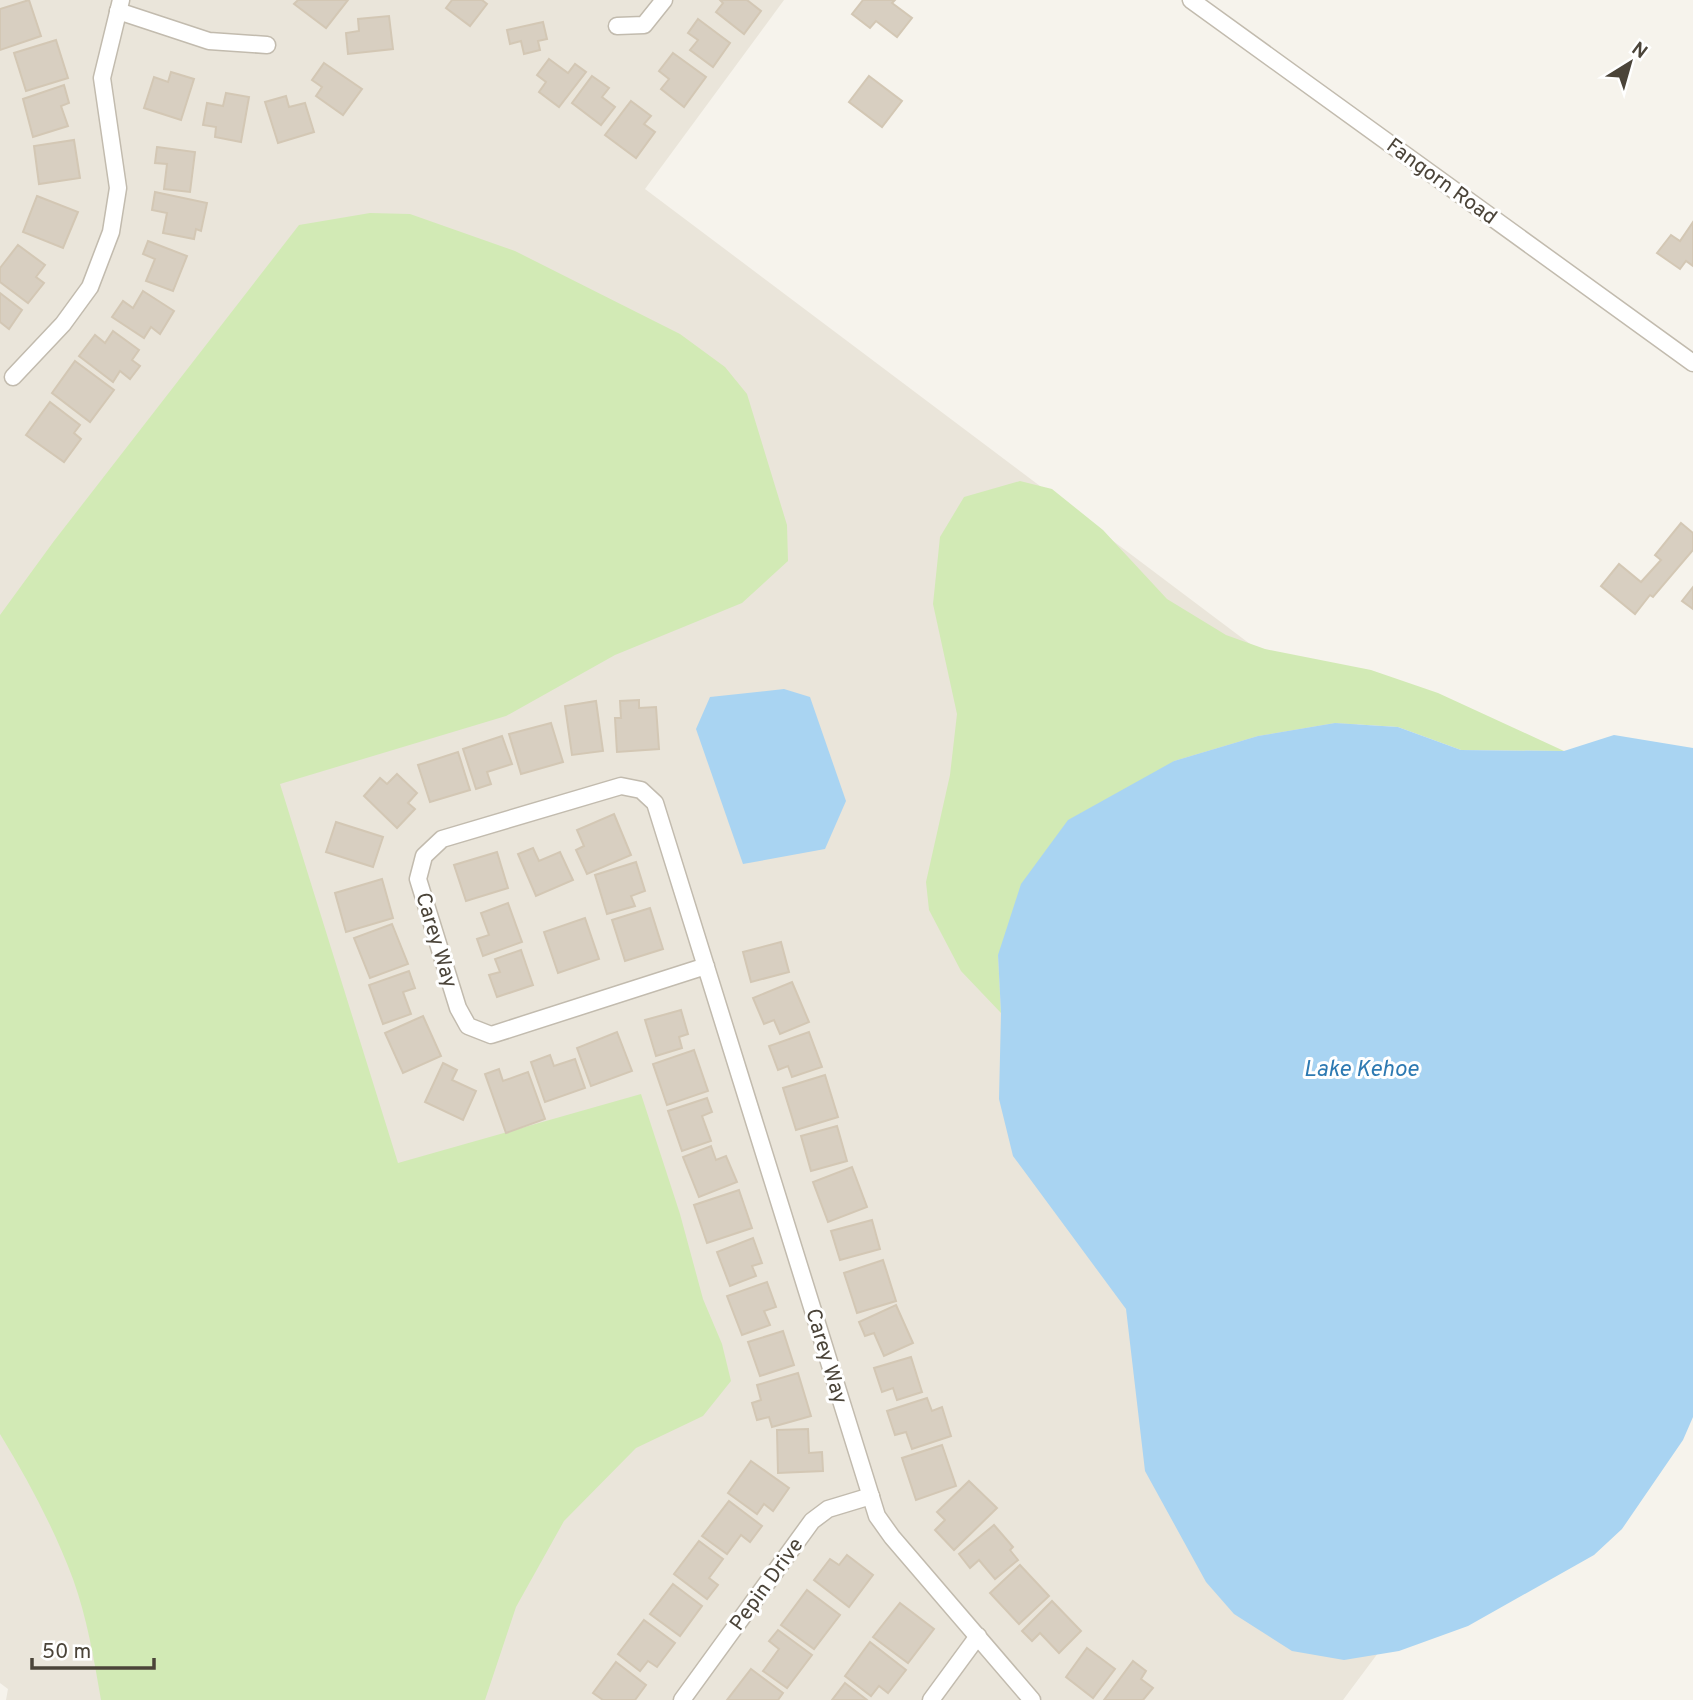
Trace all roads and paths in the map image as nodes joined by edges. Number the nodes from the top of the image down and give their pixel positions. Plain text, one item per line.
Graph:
1 (664, 0) edge
2 (1191, 0) edge
3 (120, 5) edge
4 (617, 26) dead end
5 (267, 45) dead end
6 (1693, 363) edge
7 (12, 377) dead end
8 (706, 967) junction
9 (871, 1496) junction
10 (978, 1636) junction
11 (682, 1700) edge
12 (931, 1700) edge
13 (1032, 1700) edge

1 - 4 street
2 - 6 street, Fangorn Road
3 - 5 street
3 - 7 street
8 - 8 street, Carey Way
8 - 9 street, Carey Way
9 - 10 street, Carey Way
9 - 11 street, Pepin Drive
10 - 12 street
10 - 13 street, Carey Way

